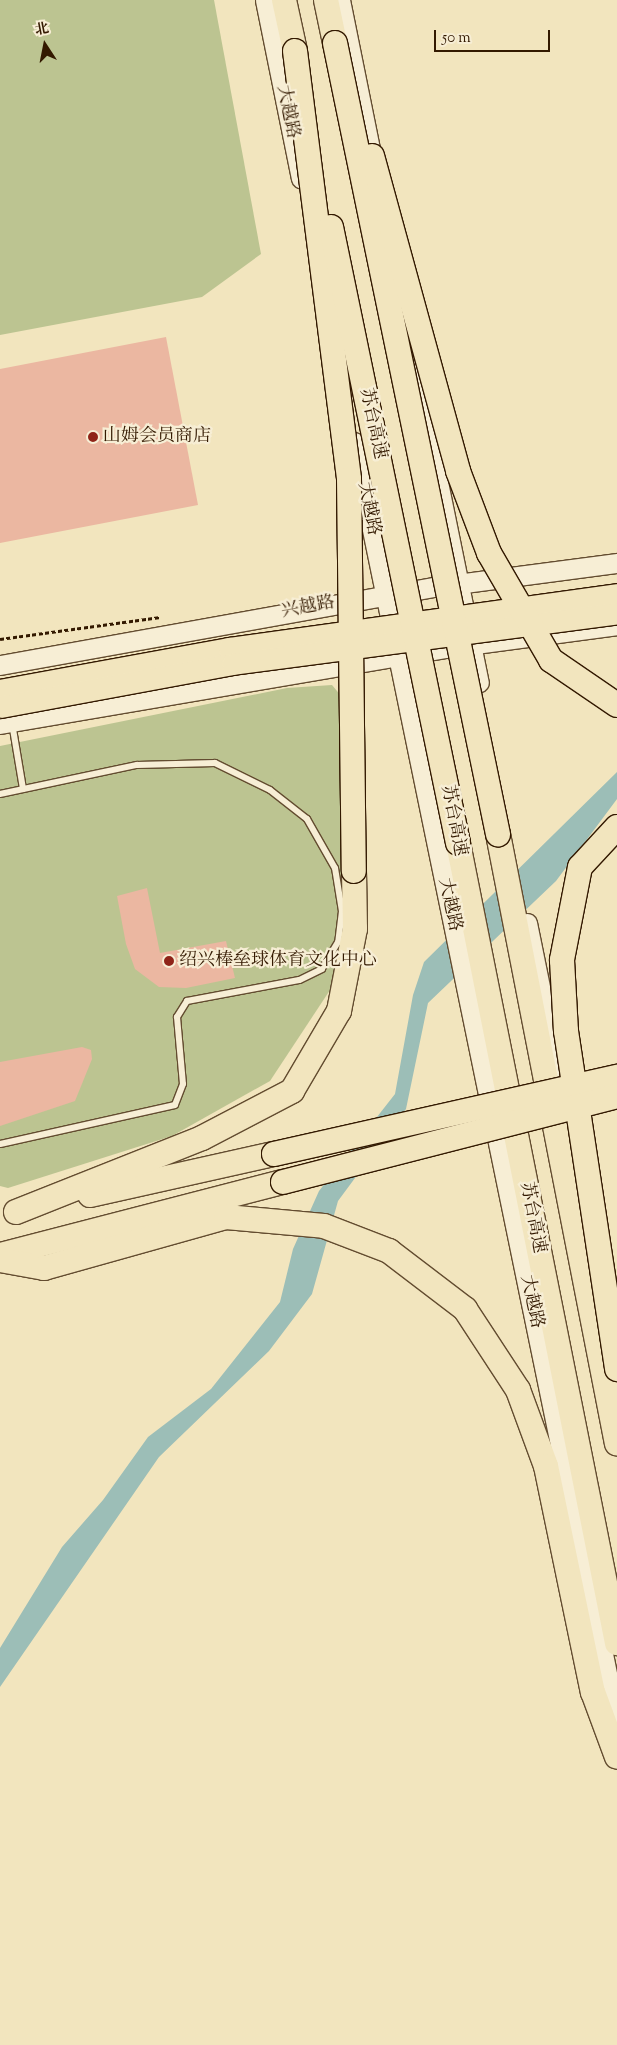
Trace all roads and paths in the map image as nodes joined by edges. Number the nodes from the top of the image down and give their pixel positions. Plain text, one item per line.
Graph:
1 (265, 0) edge
2 (284, 0) edge
3 (326, 0) edge
4 (340, 0) edge
5 (335, 43) junction
6 (295, 51) junction
7 (617, 563) edge
8 (458, 583) junction
9 (617, 594) edge
10 (385, 595) junction
11 (617, 613) edge
12 (617, 626) edge
13 (471, 644) junction
14 (398, 656) junction
15 (0, 665) edge
16 (0, 690) edge
17 (617, 705) edge
18 (4, 718) edge
19 (23, 789) junction
20 (0, 794) edge
21 (617, 827) edge
22 (617, 1077) edge
23 (617, 1096) edge
24 (0, 1144) edge
25 (8, 1214) edge
26 (0, 1254) edge
27 (0, 1260) edge
28 (617, 1368) edge
29 (617, 1444) edge
30 (617, 1643) edge
31 (617, 1722) edge
32 (617, 1757) edge

1 - 10 main road, 大越路
2 - 6 highway, 苏台高速
3 - 5 highway
4 - 8 main road
5 - 17 highway, bridge
5 - 29 highway, bridge
6 - 25 highway, bridge
6 - 30 highway, 苏台高速, bridge
7 - 8 main road, 兴越路
8 - 10 main road, 兴越路
8 - 13 main road
9 - 16 highway, bridge
10 - 14 main road, 大越路
10 - 15 main road, 兴越路
11 - 18 highway, bridge
12 - 13 main road
13 - 14 main road
13 - 28 main road
14 - 18 main road
14 - 31 main road, 大越路
18 - 19 lane
19 - 20 lane
19 - 24 lane
21 - 28 highway, bridge
22 - 25 highway, bridge
23 - 26 highway, bridge
27 - 32 highway

